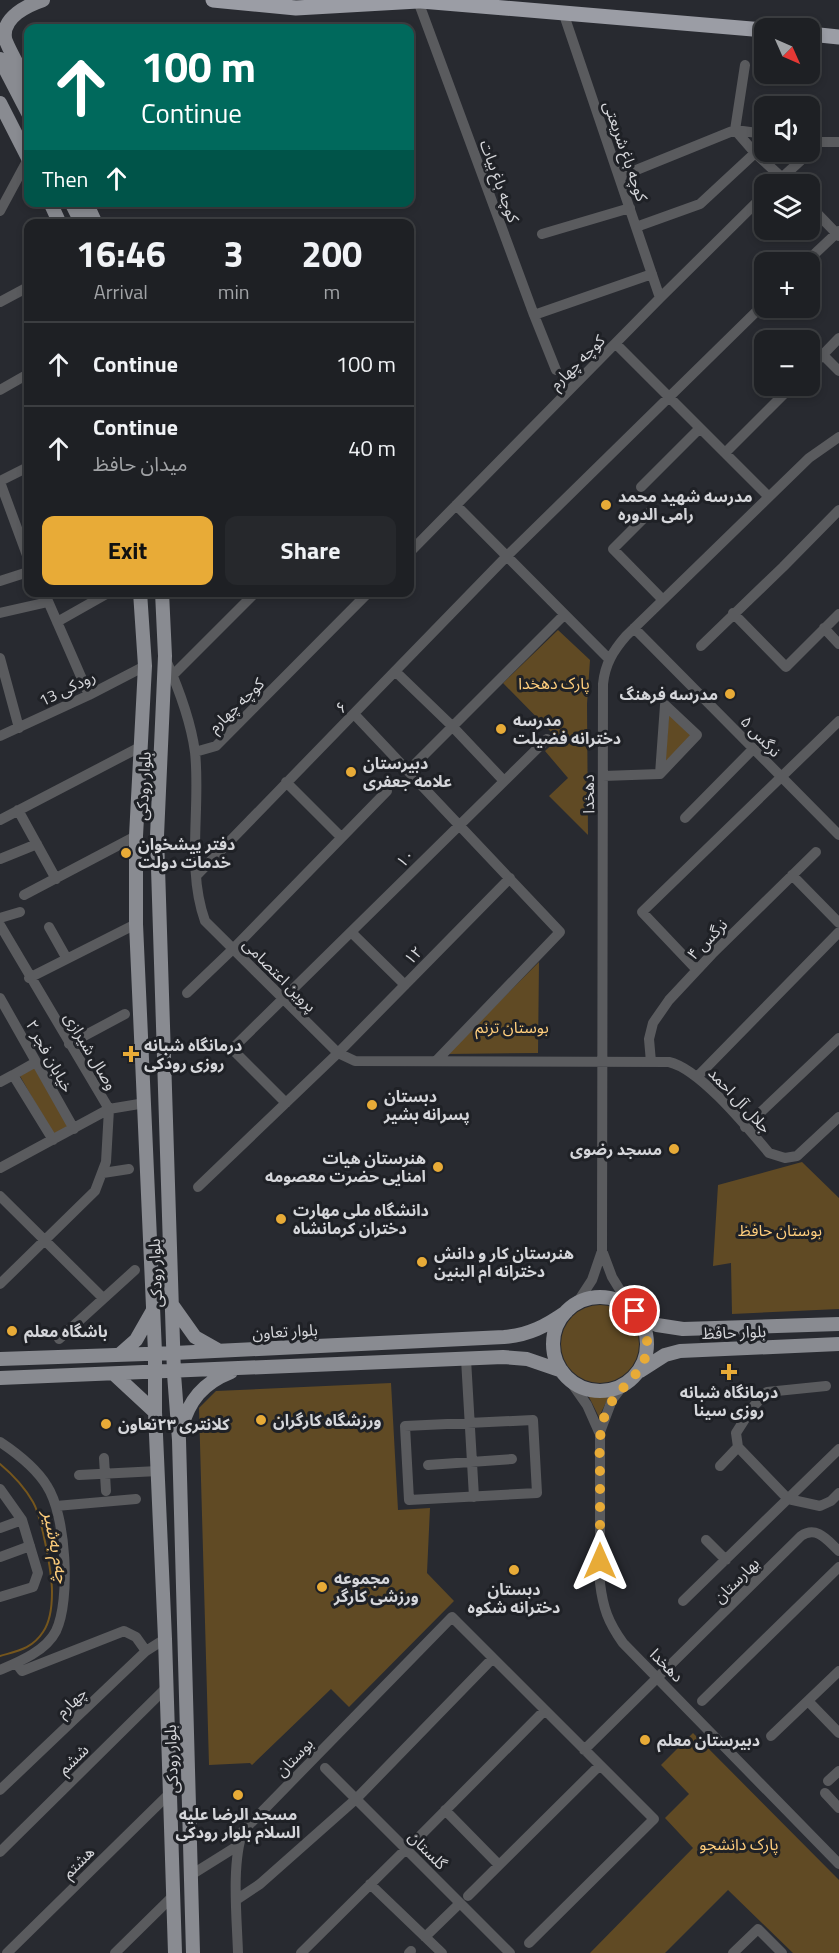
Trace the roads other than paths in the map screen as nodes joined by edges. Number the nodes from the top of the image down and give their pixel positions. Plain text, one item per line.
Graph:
1 (43, 0) edge
2 (213, 0) edge
3 (413, 0) edge
4 (564, 15) junction
5 (0, 20) edge
6 (754, 29) edge
7 (820, 35) edge
8 (839, 37) edge
9 (5, 38) junction
10 (0, 58) edge
11 (745, 65) dead end
12 (24, 77) edge
13 (0, 103) edge
14 (24, 106) edge
15 (735, 130) junction
16 (754, 133) edge
17 (820, 141) edge
18 (839, 142) edge
19 (24, 151) edge
20 (754, 152) edge
21 (754, 154) edge
22 (763, 162) edge
23 (800, 162) edge
24 (24, 166) edge
25 (775, 174) edge
26 (789, 174) edge
27 (619, 177) junction
28 (754, 206) edge
29 (630, 208) junction
30 (0, 211) edge
31 (820, 216) edge
32 (636, 227) junction
33 (838, 233) edge
34 (542, 234) dead end
35 (817, 252) edge
36 (652, 274) junction
37 (24, 289) edge
38 (660, 298) junction
39 (0, 302) edge
40 (754, 314) edge
41 (534, 315) junction
42 (839, 339) edge
43 (616, 344) junction
44 (823, 355) junction
45 (820, 358) edge
46 (556, 370) dead end
47 (839, 371) edge
48 (24, 376) edge
49 (0, 390) edge
50 (669, 396) junction
51 (782, 396) edge
52 (700, 428) junction
53 (839, 437) edge
54 (725, 453) junction
55 (24, 469) edge
56 (0, 482) edge
57 (641, 487) dead end
58 (769, 497) junction
59 (456, 505) junction
60 (5, 509) edge
61 (652, 510) dead end
62 (839, 510) edge
63 (834, 519) edge
64 (24, 545) edge
65 (414, 548) edge
66 (506, 557) junction
67 (24, 573) edge
68 (0, 580) edge
69 (46, 597) edge
70 (101, 597) edge
71 (140, 597) edge
72 (162, 597) edge
73 (251, 597) edge
74 (364, 597) edge
75 (663, 600) junction
76 (0, 613) edge
77 (734, 613) junction
78 (839, 614) edge
79 (564, 615) junction
80 (57, 622) junction
81 (634, 628) junction
82 (824, 628) junction
83 (839, 644) edge
84 (700, 646) dead end
85 (165, 657) junction
86 (0, 658) edge
87 (609, 659) junction
88 (146, 666) junction
89 (396, 672) junction
90 (173, 675) junction
91 (88, 695) junction
92 (355, 715) junction
93 (839, 722) edge
94 (452, 726) junction
95 (19, 728) junction
96 (0, 736) edge
97 (547, 739) dead end
98 (142, 746) junction
99 (753, 749) junction
100 (195, 752) junction
101 (408, 771) junction
102 (660, 774) junction
103 (603, 776) junction
104 (781, 778) junction
105 (504, 781) junction
106 (286, 782) junction
107 (387, 791) dead end
108 (18, 810) junction
109 (685, 818) dead end
110 (0, 820) edge
111 (459, 825) junction
112 (839, 835) edge
113 (136, 836) junction
114 (157, 837) junction
115 (341, 837) junction
116 (37, 844) junction
117 (816, 852) dead end
118 (0, 859) edge
119 (792, 875) junction
120 (196, 876) junction
121 (510, 878) junction
122 (56, 879) junction
123 (24, 896) dead end
124 (20, 912) dead end
125 (0, 918) edge
126 (839, 923) edge
127 (136, 924) junction
128 (0, 925) edge
129 (49, 927) dead end
130 (351, 932) junction
131 (839, 932) edge
132 (233, 949) junction
133 (67, 959) junction
134 (697, 970) junction
135 (29, 978) junction
136 (405, 985) junction
137 (187, 993) dead end
138 (0, 998) edge
139 (284, 999) junction
140 (125, 1014) dead end
141 (839, 1038) edge
142 (69, 1044) junction
143 (338, 1053) junction
144 (436, 1061) junction
145 (36, 1062) junction
146 (602, 1062) junction
147 (651, 1062) junction
148 (13, 1075) junction
149 (698, 1076) junction
150 (0, 1082) edge
151 (144, 1103) junction
152 (286, 1103) junction
153 (109, 1109) junction
154 (839, 1117) edge
155 (745, 1127) junction
156 (74, 1129) junction
157 (53, 1140) junction
158 (0, 1168) edge
159 (129, 1169) dead end
160 (103, 1173) junction
161 (198, 1187) dead end
162 (0, 1196) edge
163 (45, 1240) junction
164 (602, 1251) junction
165 (135, 1270) dead end
166 (0, 1284) edge
167 (103, 1298) junction
168 (172, 1305) junction
169 (571, 1307) junction
170 (153, 1310) junction
171 (634, 1312) junction
172 (839, 1324) edge
173 (59, 1339) dead end
174 (839, 1344) edge
175 (220, 1351) junction
176 (174, 1353) junction
177 (155, 1354) junction
178 (119, 1355) junction
179 (0, 1359) edge
180 (466, 1359) junction
181 (245, 1368) junction
182 (174, 1371) junction
183 (156, 1372) junction
184 (114, 1374) junction
185 (565, 1375) junction
186 (0, 1378) edge
187 (631, 1379) junction
188 (826, 1386) dead end
189 (155, 1412) junction
190 (468, 1423) junction
191 (600, 1432) junction
192 (179, 1440) junction
193 (0, 1442) edge
194 (738, 1447) junction
195 (839, 1449) edge
196 (104, 1458) dead end
197 (512, 1460) dead end
198 (471, 1462) junction
199 (428, 1465) dead end
200 (720, 1466) dead end
201 (158, 1471) junction
202 (105, 1473) junction
203 (78, 1475) dead end
204 (1, 1489) edge
205 (106, 1491) dead end
206 (839, 1493) edge
207 (474, 1497) junction
208 (136, 1499) dead end
209 (788, 1499) junction
210 (56, 1506) junction
211 (22, 1521) junction
212 (0, 1528) edge
213 (705, 1540) dead end
214 (30, 1546) junction
215 (839, 1551) edge
216 (0, 1557) edge
217 (726, 1560) junction
218 (839, 1567) edge
219 (0, 1597) edge
220 (683, 1601) dead end
221 (165, 1639) junction
222 (146, 1651) junction
223 (493, 1658) junction
224 (16, 1663) junction
225 (0, 1670) edge
226 (839, 1671) edge
227 (658, 1677) junction
228 (166, 1688) junction
229 (702, 1701) dead end
230 (808, 1701) junction
231 (545, 1710) junction
232 (839, 1733) edge
233 (771, 1736) dead end
234 (584, 1750) junction
235 (600, 1765) junction
236 (325, 1767) dead end
237 (839, 1771) edge
238 (828, 1781) dead end
239 (0, 1790) edge
240 (170, 1793) junction
241 (825, 1793) dead end
242 (356, 1799) junction
243 (839, 1808) edge
244 (445, 1810) junction
245 (239, 1845) junction
246 (410, 1845) junction
247 (0, 1852) edge
248 (839, 1864) edge
249 (499, 1865) junction
250 (191, 1875) junction
251 (370, 1884) junction
252 (173, 1896) junction
253 (236, 1900) junction
254 (464, 1900) junction
255 (425, 1937) junction
256 (529, 1943) dead end
257 (7, 1953) edge
258 (114, 1953) edge
259 (175, 1953) edge
260 (193, 1953) edge
261 (238, 1953) edge
262 (301, 1953) edge
263 (442, 1953) edge
264 (510, 1953) edge
265 (733, 1953) edge
266 (782, 1953) edge

1 - 9 main road
2 - 3 highway
3 - 4 highway
3 - 41 street, کوچه باغ بیات
4 - 6 highway
4 - 27 street, کوچه باغ شریعتی
5 - 9 main road
7 - 8 highway
9 - 12 main road
10 - 14 main road
11 - 15 street
13 - 19 main road
15 - 16 street
15 - 20 street
15 - 27 street
17 - 18 street
21 - 32 street
22 - 25 street
23 - 26 street
24 - 30 street
27 - 29 street, کوچه باغ شریعتی
28 - 38 street, کوچه چهارم
29 - 32 street, کوچه باغ شریعتی
29 - 34 street
31 - 33 street
32 - 36 street, کوچه باغ شریعتی
33 - 35 street
36 - 38 street, کوچه باغ شریعتی
36 - 41 street
37 - 39 street
38 - 43 street, کوچه چهارم
40 - 50 street, ۶
41 - 46 street, کوچه باغ بیات
42 - 44 street
43 - 50 street
43 - 59 street, کوچه چهارم
44 - 45 street
44 - 47 street
48 - 49 street
50 - 52 street
50 - 66 street, ۶
51 - 54 street
52 - 54 street
52 - 57 street
53 - 58 street, دهخدا
54 - 58 street
55 - 56 street
56 - 60 street
58 - 75 street, دهخدا
59 - 65 street, کوچه چهارم
59 - 66 street
60 - 64 street
61 - 75 street
62 - 63 street
63 - 77 street
66 - 79 street
66 - 89 street, ۶
67 - 68 street
69 - 76 street
69 - 80 street
70 - 80 street
71 - 88 main road, بلوار رودکی
72 - 85 main road, بلوار رودکی
73 - 90 street
74 - 100 street, کوچه چهارم
75 - 81 street, دهخدا
77 - 82 street
77 - 84 street
78 - 82 street
79 - 87 street
79 - 94 street
80 - 91 street
81 - 87 street, دهخدا
81 - 99 street, نرگس ۵
82 - 83 street
85 - 90 street, پروین اعتصامی
85 - 114 main road, بلوار رودکی
86 - 95 street
87 - 103 street, دهخدا
88 - 91 street, رودکی 13
88 - 98 main road, بلوار رودکی
89 - 92 street, ۶
89 - 94 street
90 - 100 street, پروین اعتصامی
91 - 95 street, رودکی 13
92 - 101 street
92 - 106 street, ۶
93 - 104 street
94 - 101 street
94 - 105 street
95 - 96 street, رودکی 13
97 - 105 street, ۱۰
98 - 108 street
98 - 113 main road, بلوار رودکی
99 - 104 street, نرگس ۵
99 - 109 street
100 - 120 street, پروین اعتصامی
101 - 111 street
102 - 102 street
102 - 103 street
103 - 146 street, دهخدا
104 - 112 street
104 - 134 street, نرگس ۵
105 - 111 street, ۱۰
106 - 115 street
106 - 120 street, ۶
107 - 115 street
108 - 110 street
108 - 116 street
111 - 121 street
111 - 130 street, ۱۰
113 - 114 main road
113 - 122 street
113 - 127 main road, بلوار رودکی
114 - 168 main road, بلوار رودکی
115 - 132 street
116 - 118 street
116 - 122 street
117 - 119 street, نرگس ۴
119 - 126 street
119 - 134 street, نرگس ۴
120 - 132 street, پروین اعتصامی
121 - 136 street, ۱۲
121 - 144 street
122 - 123 street
124 - 125 street
127 - 133 street
127 - 151 main road, بلوار رودکی
128 - 135 street, وصال شیرازی
129 - 133 street
130 - 136 street
130 - 139 street, ۱۰
131 - 149 street
132 - 137 street
132 - 139 street, پروین اعتصامی
133 - 135 street
134 - 147 street, نرگس ۴
135 - 142 street, وصال شیرازی
136 - 143 street, ۱۲
138 - 145 street, خیابان فجر ۲
139 - 143 street, پروین اعتصامی
139 - 152 street, ۱۰
140 - 142 street
141 - 155 street
142 - 153 street, وصال شیرازی
143 - 144 street, پروین اعتصامی
143 - 152 street, ۱۲
144 - 146 street, پروین اعتصامی
145 - 148 street
145 - 156 street, خیابان فجر ۲
146 - 147 street, جلال آل احمد
146 - 164 street, دهخدا
147 - 149 street, جلال آل احمد
148 - 150 street
148 - 157 street
149 - 155 street, جلال آل احمد
151 - 153 street
151 - 170 main road, بلوار رودکی
152 - 161 street, ۱۲
153 - 156 street
153 - 160 street, وصال شیرازی
154 - 155 street, جلال آل احمد
156 - 157 street
157 - 158 street
159 - 160 street
160 - 163 street, وصال شیرازی
162 - 163 street
163 - 166 street, وصال شیرازی
163 - 167 street
164 - 169 street
164 - 171 street
165 - 167 street
167 - 173 street
168 - 175 main road
168 - 176 main road, بلوار رودکی
169 - 171 main road
169 - 175 main road, بلوار تعاون
169 - 185 main road
170 - 177 main road, بلوار رودکی
170 - 178 main road
171 - 172 main road, بلوار حافظ
171 - 187 main road
174 - 187 main road, بلوار حافظ
175 - 176 main road, بلوار تعاون
176 - 177 main road, بلوار تعاون
176 - 182 main road, بلوار رودکی
177 - 178 main road, بلوار تعاون
177 - 183 main road, بلوار رودکی
178 - 179 main road, بلوار تعاون
180 - 181 main road
180 - 185 main road
180 - 190 street
181 - 182 main road
181 - 192 main road
182 - 183 main road
182 - 192 main road, بلوار رودکی
183 - 184 main road
183 - 189 main road, بلوار رودکی
184 - 186 main road
184 - 189 main road
185 - 187 main road
185 - 191 street
187 - 191 street
188 - 194 street
189 - 201 main road, بلوار رودکی
190 - 198 street
190 - 207 street
190 - 207 street
191 - 227 street, دهخدا
192 - 250 main road, بلوار رودکی
193 - 210 street
194 - 200 street
194 - 209 street
195 - 209 street
196 - 202 street
197 - 198 street
198 - 199 street
198 - 207 street
201 - 202 street
201 - 221 main road, بلوار رودکی
202 - 203 street
202 - 205 street
204 - 211 street
206 - 209 street
208 - 210 street
209 - 217 street
210 - 224 street
211 - 212 street
211 - 214 street
213 - 217 street
214 - 216 street
214 - 219 street
215 - 227 street, بهارستان
217 - 220 street
218 - 229 street
221 - 222 street, چهارم
221 - 228 main road, بلوار رودکی
222 - 224 street
222 - 239 street, چهارم
223 - 231 street
223 - 242 street
223 - 245 street, بوستان
224 - 225 street
226 - 230 street
227 - 234 street, بهارستان
227 - 248 street, دهخدا
228 - 240 main road, بلوار رودکی
228 - 247 street, ششم
230 - 232 street
230 - 233 street
231 - 234 street
231 - 244 street
234 - 235 street
235 - 249 street
235 - 256 street
236 - 242 street, گلستان
237 - 238 street
240 - 252 main road, بلوار رودکی
240 - 257 street, هشتم
241 - 243 street
242 - 246 street, گلستان
242 - 253 street
244 - 246 street
244 - 249 street
245 - 250 street
245 - 253 street, بوستان
246 - 251 street
246 - 254 street, گلستان
249 - 254 street
250 - 260 main road, بلوار رودکی
251 - 255 street
251 - 262 street
252 - 258 street
252 - 259 main road, بلوار رودکی
253 - 261 street, بوستان
254 - 255 street
254 - 264 street, گلستان
255 - 263 street
265 - 266 street

